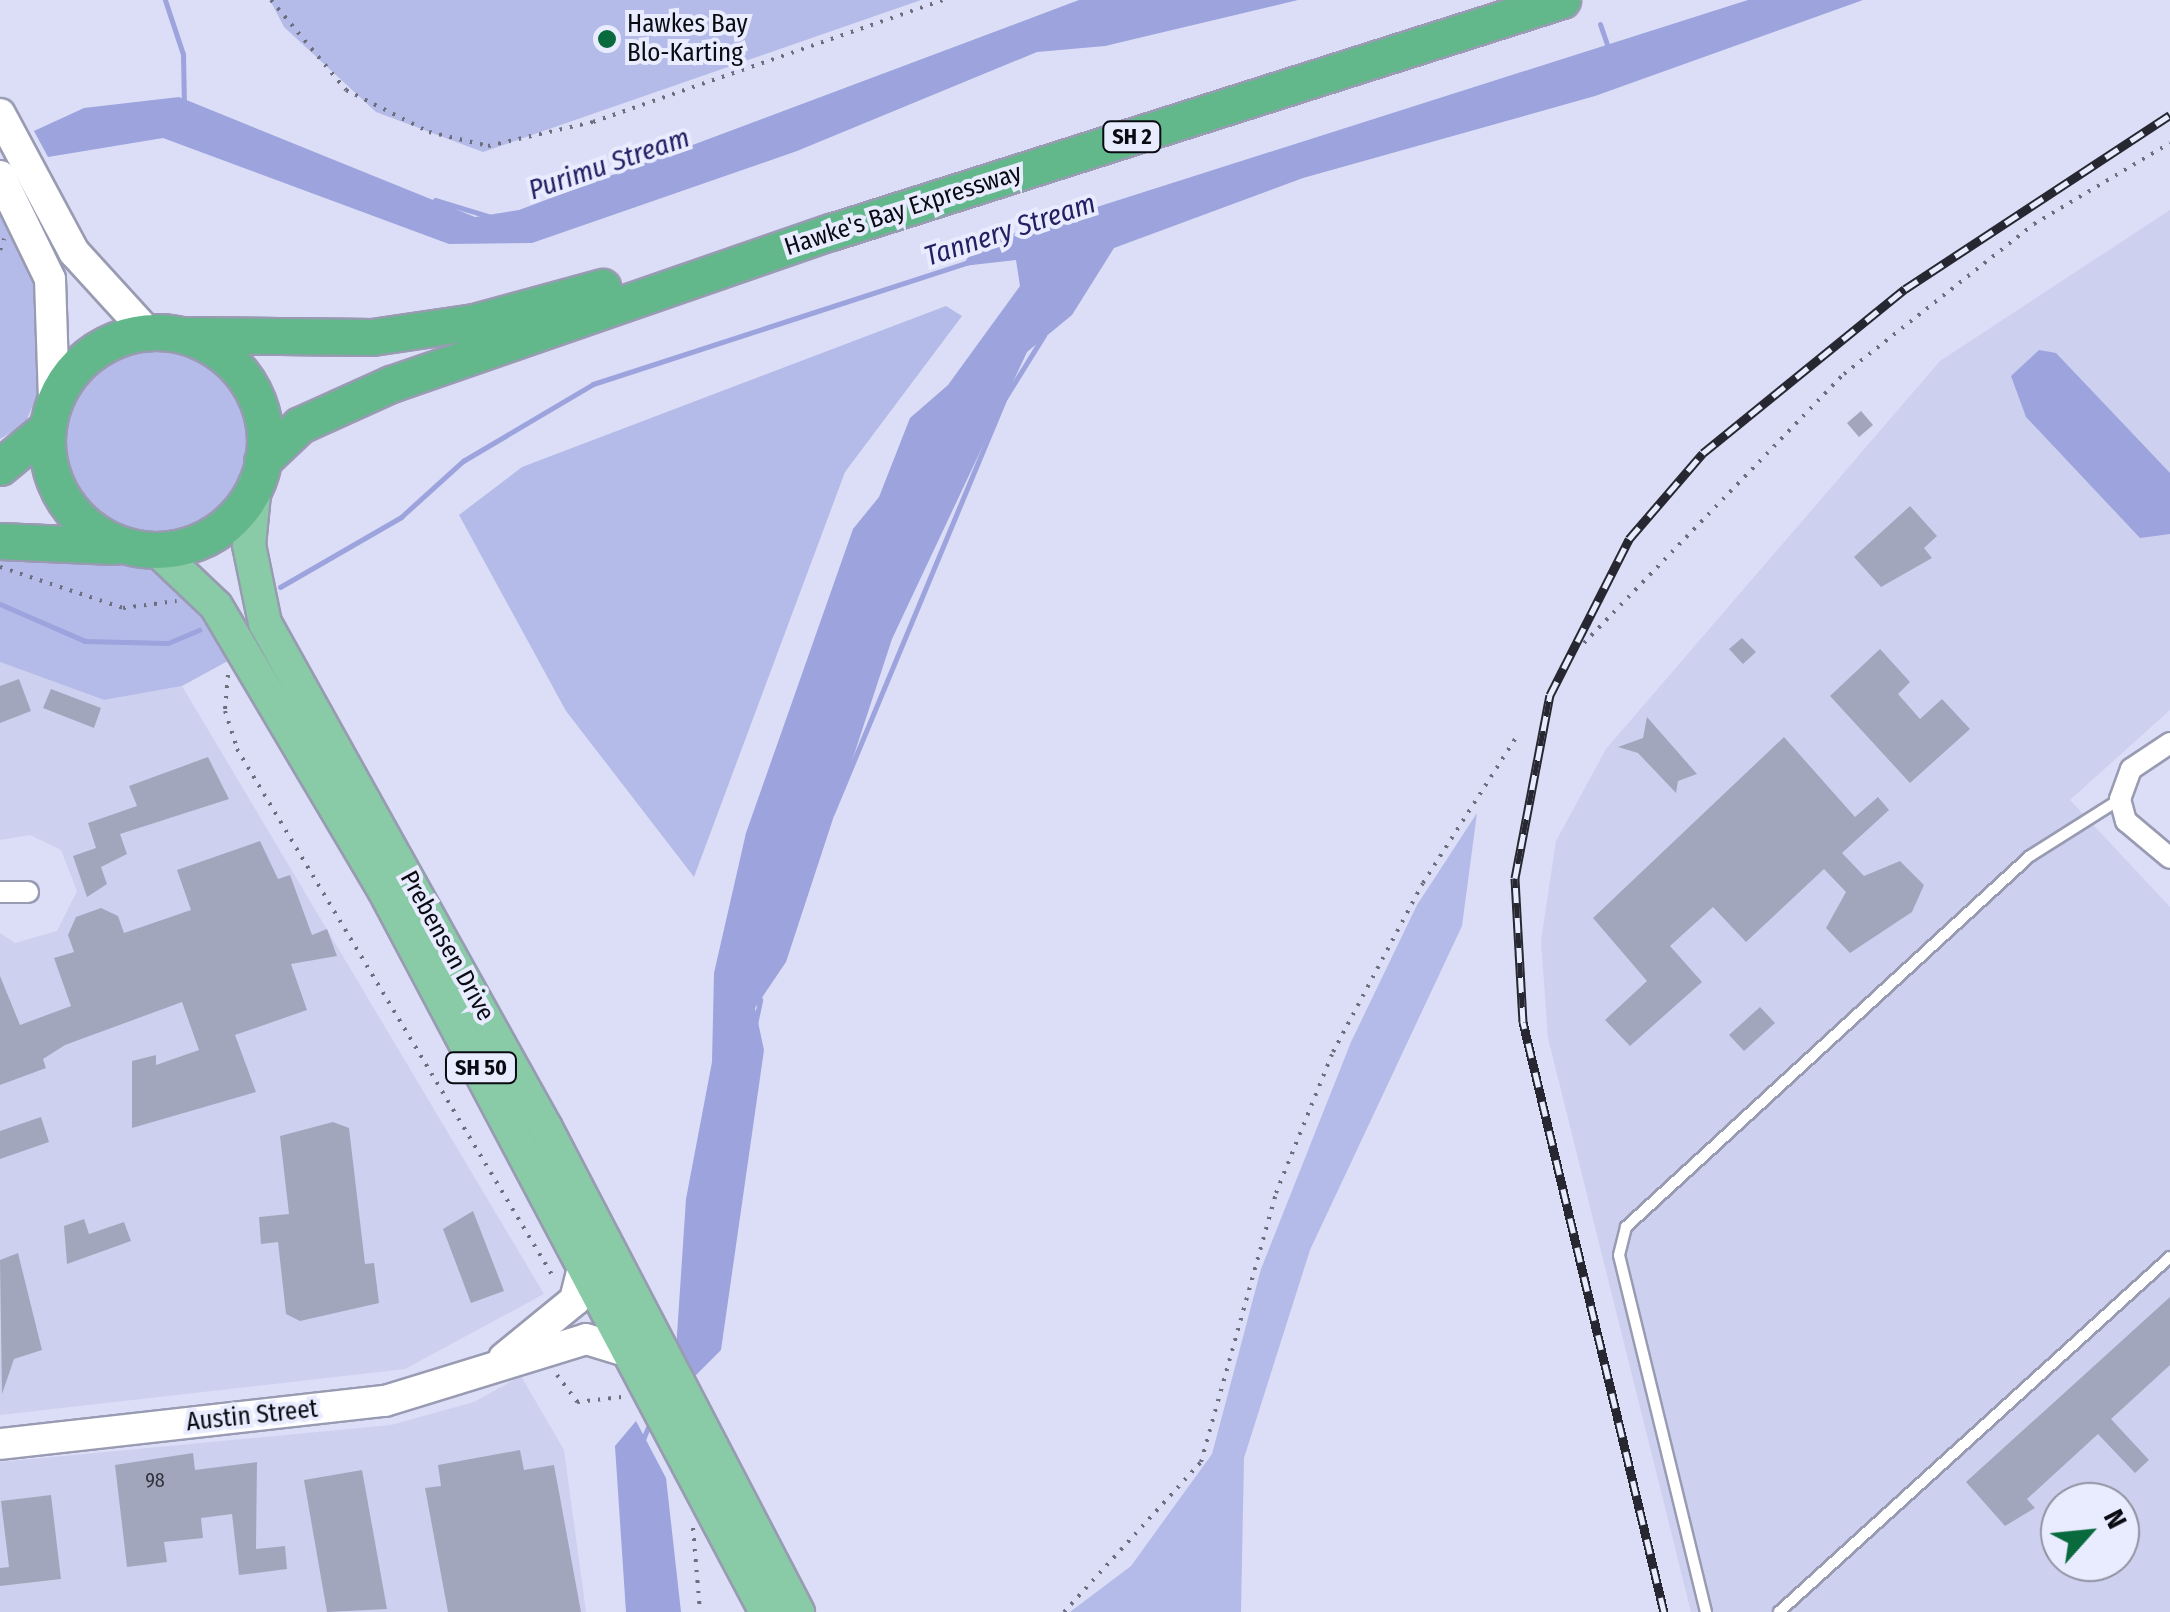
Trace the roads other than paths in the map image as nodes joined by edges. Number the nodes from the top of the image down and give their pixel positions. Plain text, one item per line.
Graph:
1 (1503, 0) edge
2 (1562, 0) edge
3 (0, 114) edge
4 (0, 176) edge
5 (146, 332) junction
6 (187, 335) junction
7 (50, 413) junction
8 (0, 466) edge
9 (259, 472) junction
10 (0, 541) edge
11 (141, 548) junction
12 (2170, 743) edge
13 (2120, 800) junction
14 (2170, 858) edge
15 (0, 892) edge
16 (28, 892) dead end
17 (2170, 1257) edge
18 (584, 1263) junction
19 (632, 1353) junction
20 (498, 1364) junction
21 (0, 1444) edge
22 (766, 1612) edge
23 (798, 1612) edge
24 (1706, 1612) edge
25 (1779, 1612) edge

1 - 6 highway, Hawke's Bay Expressway / SH 2
2 - 9 highway, Hawke's Bay Expressway / SH 2
3 - 5 main road
4 - 7 main road
5 - 6 highway, SH 2
5 - 7 highway, SH 2
6 - 9 highway, SH 50
7 - 8 highway, SH 2
7 - 11 highway
9 - 11 highway, SH 2
9 - 23 main road, Prebensen Drive / SH 50
10 - 11 highway, SH 2
11 - 18 main road, Prebensen Drive / SH 50
12 - 13 street
13 - 14 street
13 - 24 lane
15 - 16 street
17 - 25 lane
18 - 19 main road, Prebensen Drive / SH 50
18 - 20 main road, Austin Street
19 - 20 main road, Austin Street
19 - 22 main road, Prebensen Drive / SH 50
20 - 21 main road, Austin Street

